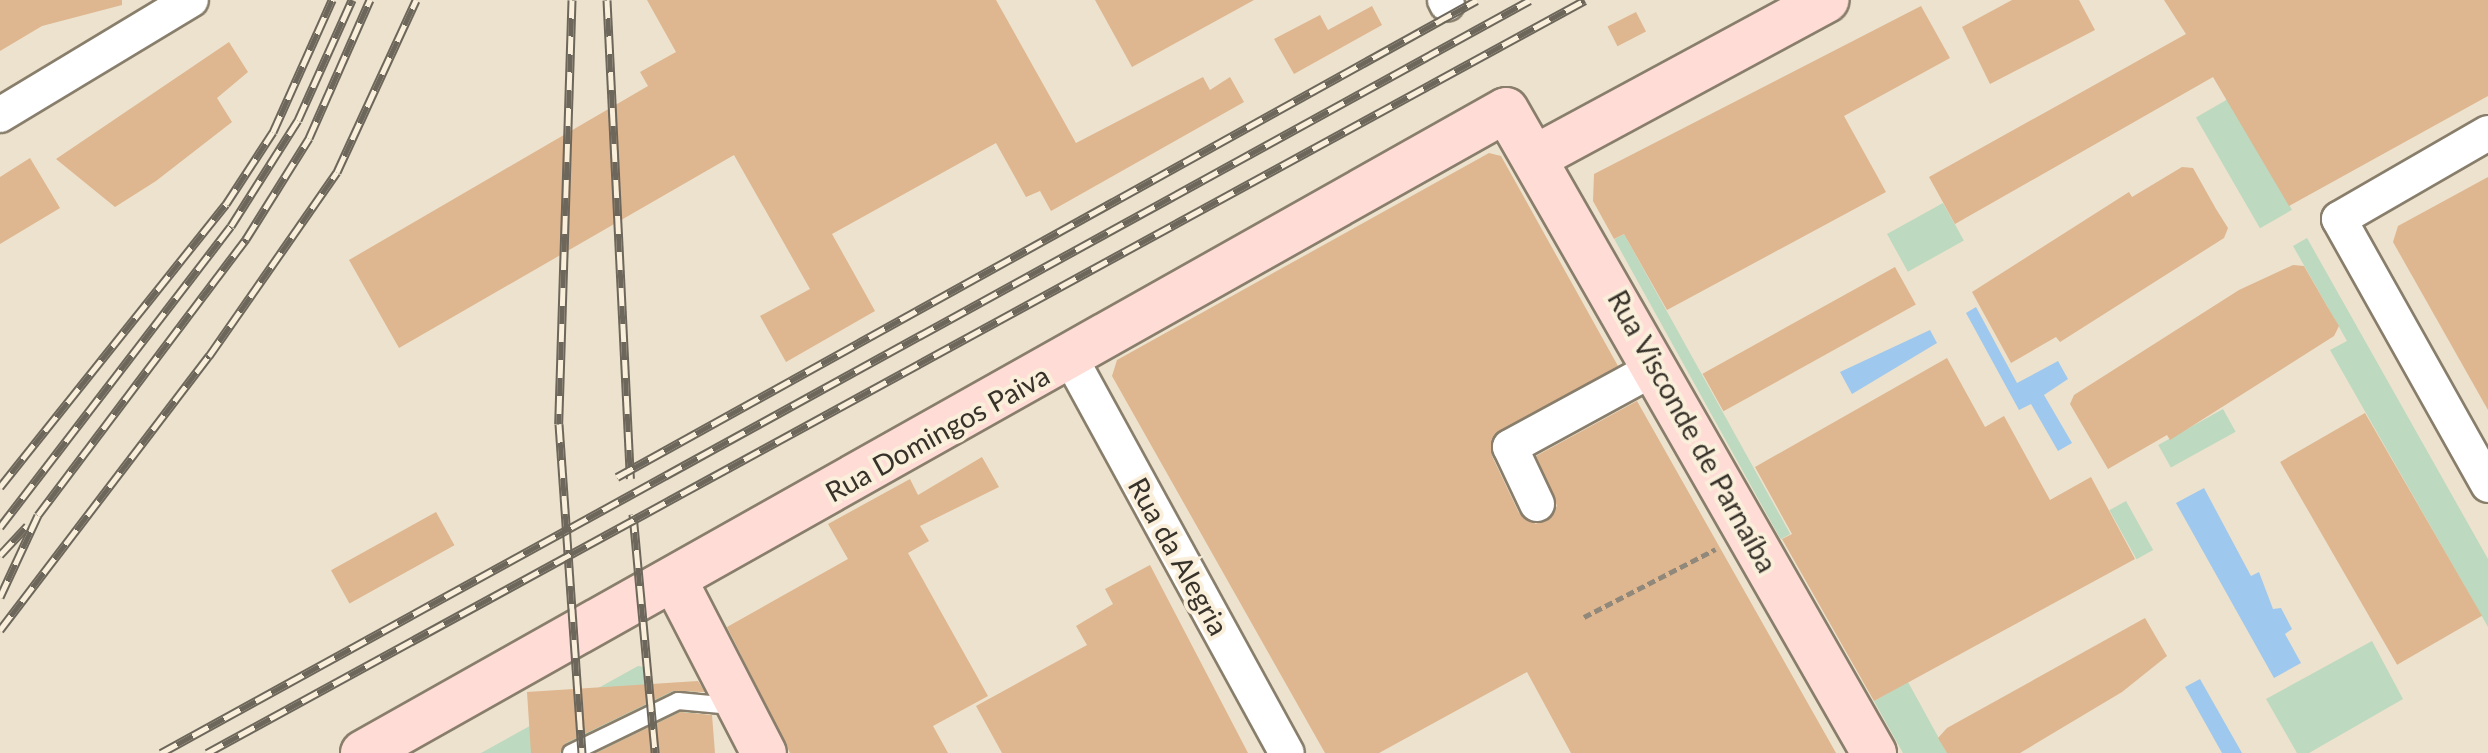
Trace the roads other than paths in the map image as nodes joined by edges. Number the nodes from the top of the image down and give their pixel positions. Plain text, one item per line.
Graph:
1 (191, 0) edge
2 (1826, 0) edge
3 (1509, 110) joint
4 (0, 115) edge
5 (2488, 133) edge
6 (1538, 156) junction
7 (1071, 359) junction
8 (1657, 367) junction
9 (2488, 485) edge
10 (1537, 504) dead end
11 (674, 579) junction
12 (741, 708) junction
13 (363, 753) edge
14 (571, 753) edge
15 (764, 753) edge
16 (1287, 753) edge
17 (1874, 753) edge

1 - 4 street
2 - 6 street
3 - 6 street, Rua Visconde de Parnaíba
3 - 7 street, Rua Domingos Paiva
5 - 9 street
6 - 8 street, Rua Visconde de Parnaíba
7 - 11 street, Rua Domingos Paiva
7 - 16 street, Rua da Alegria
8 - 10 street
8 - 17 street, Rua Visconde de Parnaíba
11 - 12 street
11 - 13 street, Rua Domingos Paiva
12 - 14 lane
12 - 15 street

